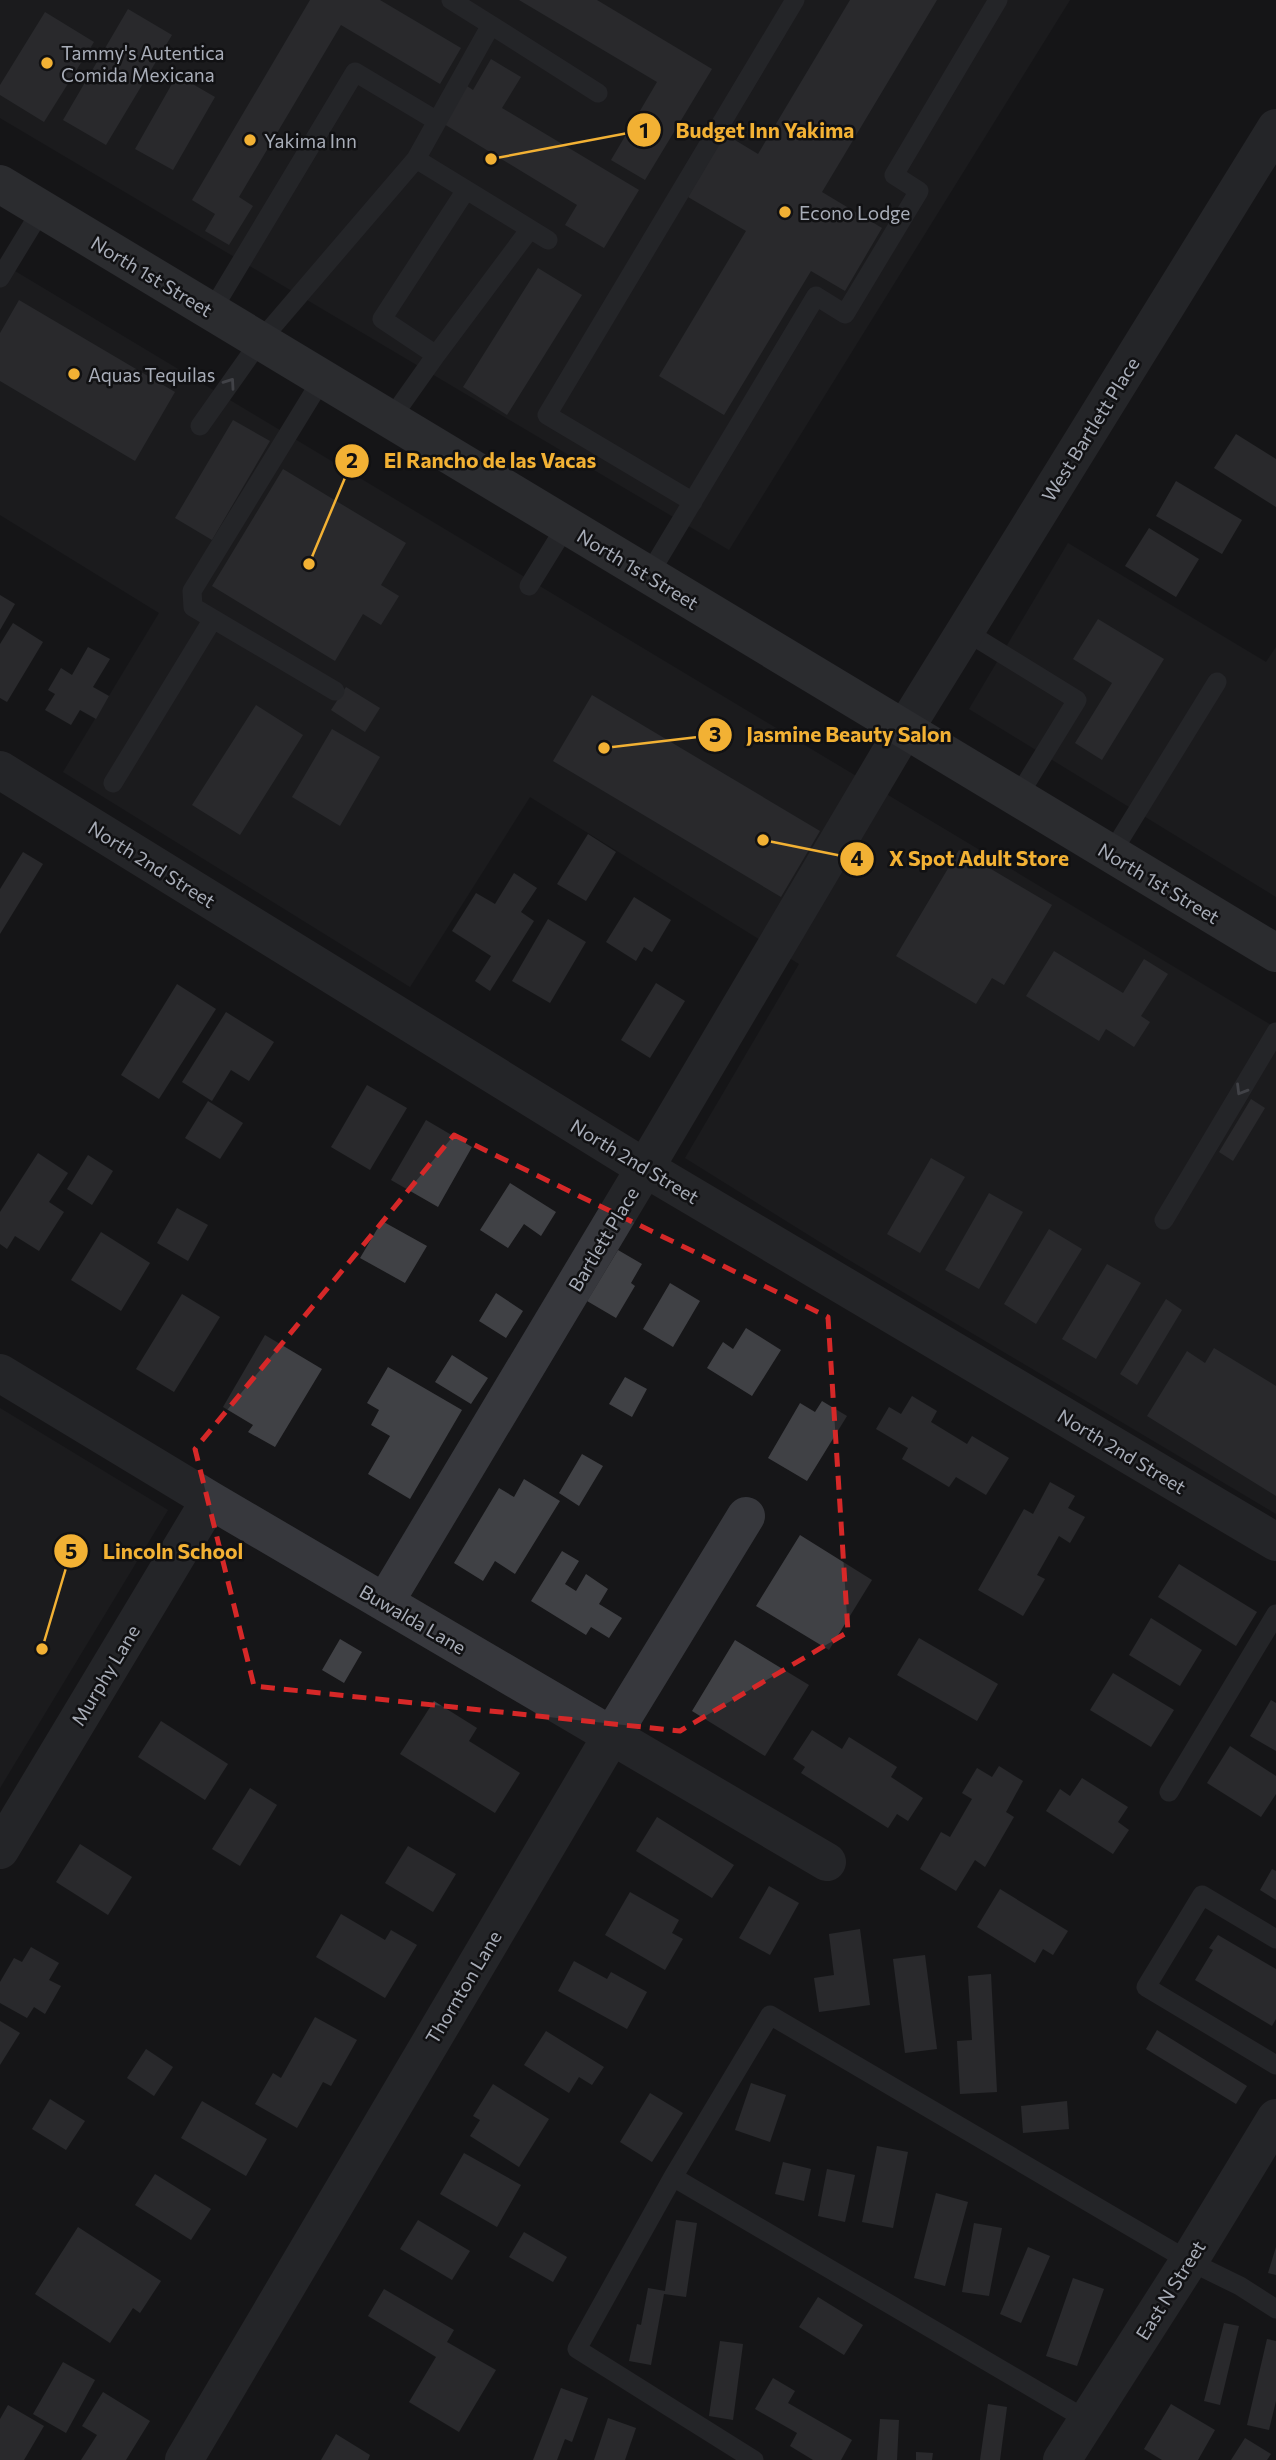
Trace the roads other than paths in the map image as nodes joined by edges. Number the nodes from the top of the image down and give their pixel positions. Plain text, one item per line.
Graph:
1 (451, 0) edge
2 (795, 0) edge
3 (998, 0) edge
4 (491, 25) junction
5 (598, 93) dead end
6 (437, 121) junction
7 (1276, 128) edge
8 (416, 159) junction
9 (0, 184) edge
10 (466, 190) junction
11 (42, 209) junction
12 (530, 229) junction
13 (548, 240) dead end
14 (0, 278) edge
15 (211, 312) junction
16 (260, 341) junction
17 (436, 355) junction
18 (322, 379) junction
19 (390, 420) junction
20 (200, 426) dead end
21 (693, 502) junction
22 (566, 526) junction
23 (648, 576) junction
24 (529, 586) dead end
25 (213, 619) junction
26 (965, 631) junction
27 (1217, 682) dead end
28 (335, 691) dead end
29 (904, 730) junction
30 (0, 770) edge
31 (113, 783) dead end
32 (1017, 798) junction
33 (1111, 854) junction
34 (1276, 953) edge
35 (1276, 1031) edge
36 (645, 1168) junction
37 (1164, 1220) dead end
38 (0, 1373) edge
39 (209, 1500) junction
40 (746, 1516) dead end
41 (1276, 1542) edge
42 (385, 1602) junction
43 (1276, 1614) edge
44 (612, 1735) junction
45 (1168, 1792) dead end
46 (0, 1850) edge
47 (827, 1862) dead end
48 (1276, 1939) edge
49 (1276, 2065) edge
50 (1276, 2118) edge
51 (673, 2177) junction
52 (1189, 2261) junction
53 (1276, 2309) edge
54 (1087, 2420) junction
55 (184, 2460) edge
56 (754, 2460) edge
57 (1062, 2460) edge

1 - 4 lane
2 - 21 lane
3 - 21 lane
4 - 5 lane
4 - 6 lane
6 - 8 lane
6 - 15 lane
7 - 26 street, West Bartlett Place
8 - 10 lane
8 - 16 lane
9 - 11 main road, North 1st Street
10 - 12 lane
10 - 17 lane
11 - 14 lane
11 - 15 main road, North 1st Street
12 - 13 lane
12 - 17 lane
15 - 16 main road, North 1st Street
16 - 18 main road, North 1st Street
20 -> 16 lane
17 - 19 lane
18 - 19 main road, North 1st Street
18 - 25 lane
19 - 22 main road, North 1st Street
21 - 23 lane
22 - 23 main road, North 1st Street
22 - 24 lane
23 - 29 main road, North 1st Street
25 - 28 lane
25 - 31 lane
26 - 29 street, West Bartlett Place
26 - 32 lane
27 - 33 lane
29 - 32 main road, North 1st Street
29 - 36 street, Bartlett Place
30 - 36 street, North 2nd Street
32 - 33 main road, North 1st Street
33 - 34 main road, North 1st Street
35 -> 37 lane
36 - 41 street, North 2nd Street
36 - 42 street, Bartlett Place
38 - 39 street, Buwalda Lane
39 - 42 street, Buwalda Lane
39 - 46 street, Murphy Lane
40 - 44 street, Thornton Lane
42 - 44 street, Buwalda Lane
43 - 45 lane
44 - 47 street, Buwalda Lane
44 - 55 street, Thornton Lane
48 - 49 lane
50 - 52 street, East N Street
51 - 52 lane
51 - 54 lane
51 - 56 lane
52 - 53 lane
52 - 54 street, East N Street
54 - 57 street, East N Street

